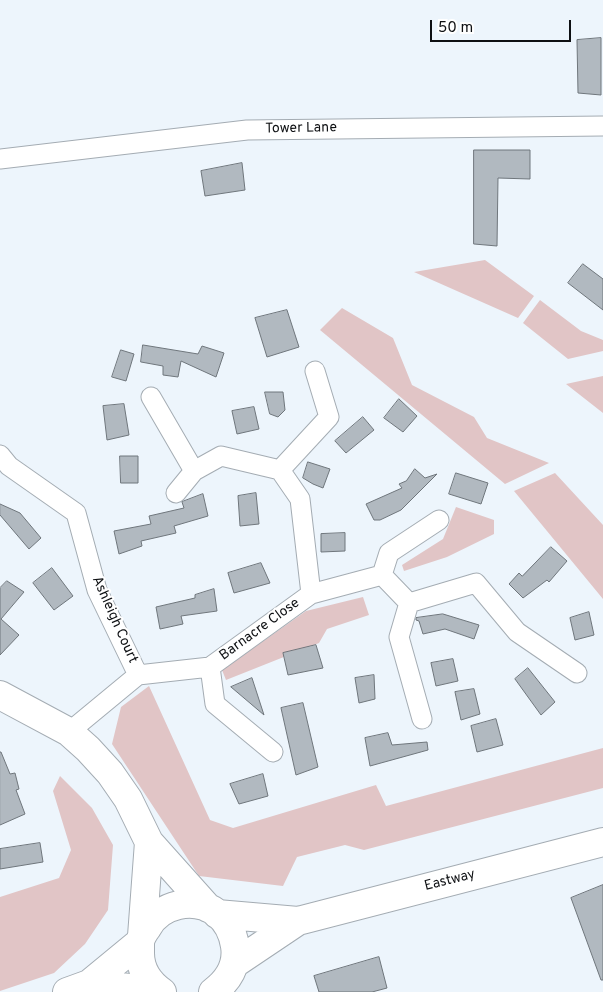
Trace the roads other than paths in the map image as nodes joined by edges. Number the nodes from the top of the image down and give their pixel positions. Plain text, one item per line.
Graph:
1 (603, 126) edge
2 (0, 159) edge
3 (315, 371) dead end
4 (151, 397) dead end
5 (0, 455) edge
6 (280, 470) junction
7 (194, 471) junction
8 (176, 493) dead end
9 (439, 520) dead end
10 (382, 575) junction
11 (311, 594) junction
12 (409, 603) junction
13 (210, 667) junction
14 (577, 673) dead end
15 (138, 675) junction
16 (0, 695) edge
17 (422, 719) dead end
18 (69, 732) junction
19 (273, 752) dead end
20 (149, 842) junction
21 (603, 842) edge
22 (212, 911) junction
23 (298, 921) junction
24 (141, 939) junction
25 (227, 980) edge
26 (78, 988) edge
27 (161, 992) edge

1 - 2 street, Tower Lane
3 - 6 street
4 - 7 street
5 - 15 street, Ashleigh Court
6 - 7 street
6 - 11 street, Barnacre Close
7 - 8 street
9 - 10 street
10 - 11 street, Barnacre Close
10 - 12 street
11 - 13 street, Barnacre Close
12 - 14 street
12 - 17 street
13 - 15 street, Barnacre Close
13 - 19 street, Barnacre Close
15 - 18 street
16 - 18 main road
18 - 20 main road
20 - 22 main road
20 - 24 main road
21 - 23 main road, Eastway
22 - 23 main road, Eastway
22 - 24 main road, Eastway
22 - 25 main road
23 - 25 main road, Eastway
24 - 26 main road
24 - 27 main road
26 - 27 main road

